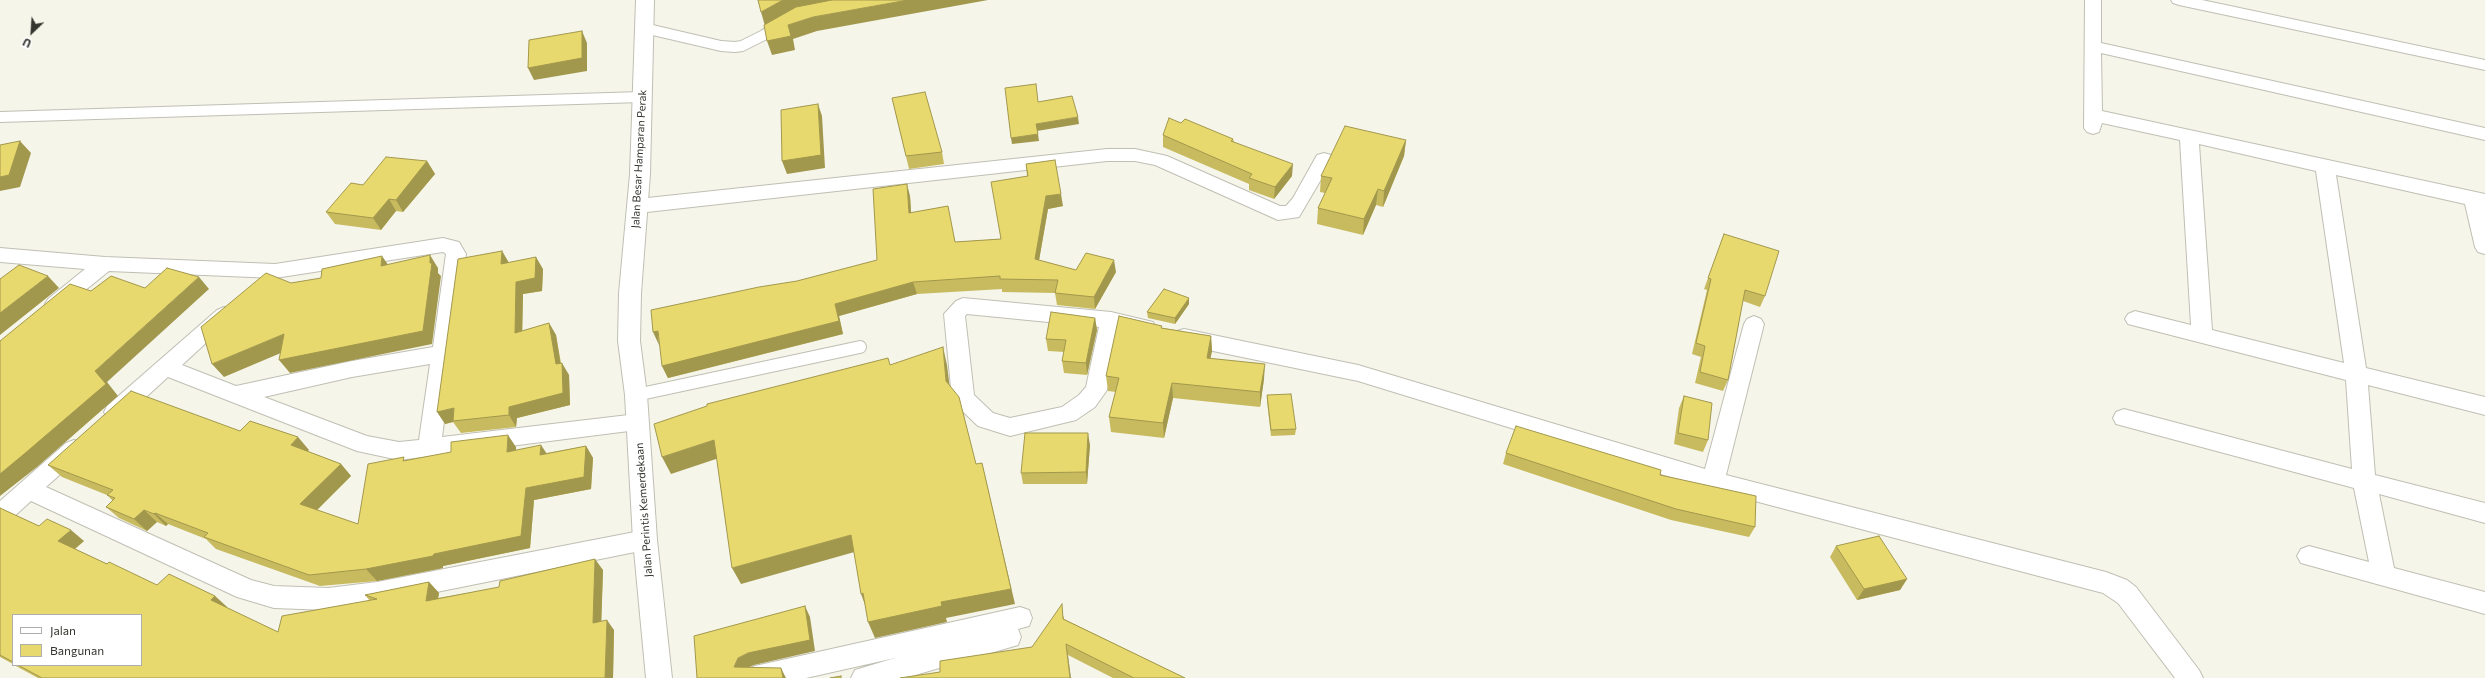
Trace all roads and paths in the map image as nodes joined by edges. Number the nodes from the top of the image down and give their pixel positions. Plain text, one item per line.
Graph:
1 (645, 0) edge
2 (2093, 0) edge
3 (2179, 0) edge
4 (784, 22) edge
5 (644, 28) junction
6 (2092, 46) junction
7 (2485, 65) edge
8 (641, 97) junction
9 (0, 118) edge
10 (2485, 134) edge
11 (2189, 136) junction
12 (1324, 159) dead end
13 (2324, 166) junction
14 (2479, 200) edge
15 (638, 206) junction
16 (2485, 247) edge
17 (0, 255) edge
18 (105, 264) junction
19 (274, 271) junction
20 (43, 314) edge
21 (2135, 319) dead end
22 (1111, 320) junction
23 (1754, 324) dead end
24 (2202, 336) junction
25 (629, 341) joint
26 (860, 347) dead end
27 (441, 354) junction
28 (164, 367) junction
29 (2356, 373) junction
30 (238, 394) junction
31 (636, 395) junction
32 (2485, 406) edge
33 (2124, 418) dead end
34 (637, 423) junction
35 (429, 449) junction
36 (2364, 480) junction
37 (1714, 481) junction
38 (28, 490) junction
39 (2485, 512) edge
40 (0, 515) edge
41 (645, 540) junction
42 (2309, 556) dead end
43 (2384, 576) junction
44 (2485, 603) edge
45 (659, 678) edge
46 (755, 678) edge
47 (864, 678) edge
48 (2190, 678) edge

1 - 5 main road, Jalan Besar Hamparan Perak
2 - 6 street
3 - 7 street
4 - 5 lane
5 - 8 main road, Jalan Besar Hamparan Perak
6 - 10 street
6 - 11 street
8 - 9 lane
8 - 15 main road, Jalan Besar Hamparan Perak
11 - 13 street
11 - 24 street
12 - 15 street
13 - 14 street
13 - 29 street
14 - 16 street
15 - 25 main road, Jalan Besar Hamparan Perak
17 - 18 street
18 - 19 street
18 - 20 street
19 - 27 street
19 - 28 street
21 - 24 street
22 - 22 street
22 - 37 street
23 - 37 street
24 - 29 street
25 - 31 main road, Jalan Perintis Kemerdekaan
26 - 31 lane
27 - 30 street
27 - 35 street
28 - 30 street
28 - 38 street
29 - 32 street
29 - 36 street
30 - 35 street
31 - 34 main road, Jalan Perintis Kemerdekaan
33 - 36 street
34 - 35 street
34 - 41 main road, Jalan Perintis Kemerdekaan
36 - 39 street
36 - 43 street
37 - 48 street
38 - 40 street
38 - 41 street
41 - 45 main road, Jalan Perintis Kemerdekaan
42 - 43 street
43 - 44 street
46 - 47 street

